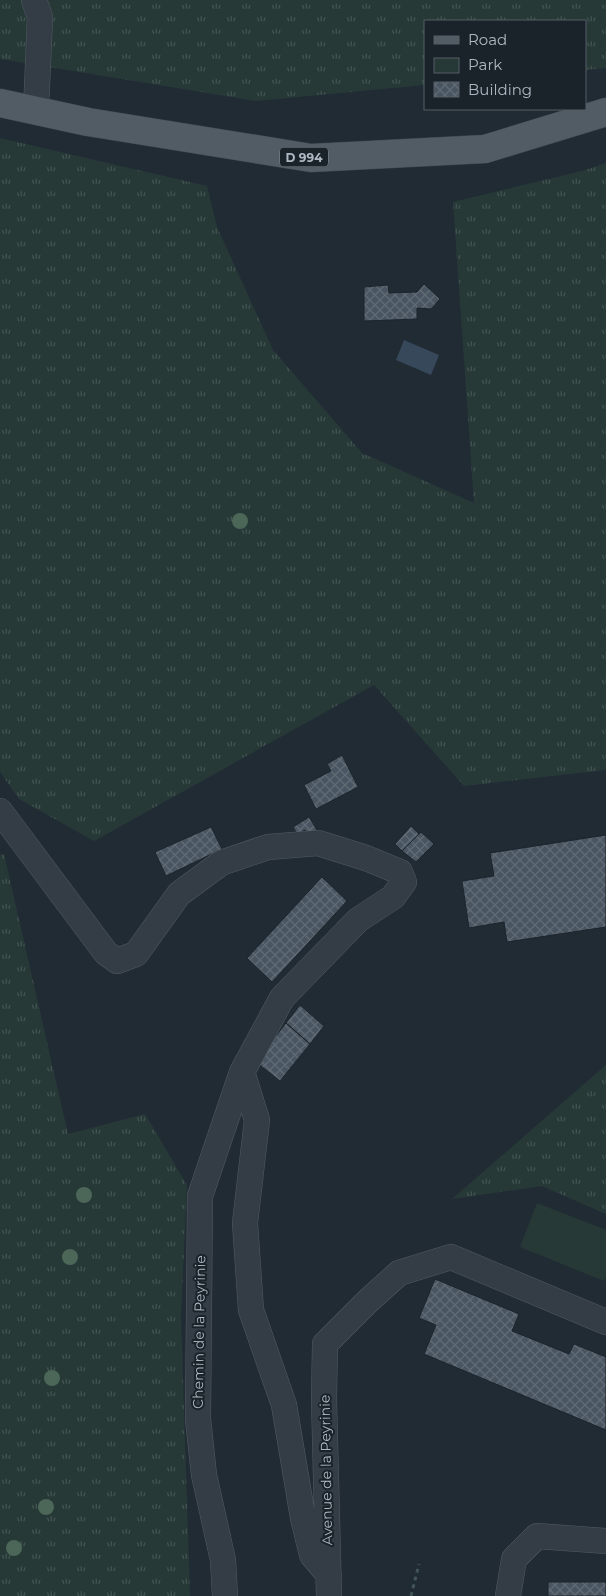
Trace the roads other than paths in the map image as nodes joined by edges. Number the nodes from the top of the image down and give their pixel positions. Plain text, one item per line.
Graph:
1 (34, 0) edge
2 (0, 103) edge
3 (36, 110) junction
4 (606, 112) edge
5 (0, 811) edge
6 (242, 1072) junction
7 (606, 1322) edge
8 (606, 1541) edge
9 (329, 1585) edge
10 (225, 1596) edge
11 (508, 1596) edge

1 - 3 street
2 - 3 main road, D 994
3 - 4 main road, D 994
5 - 6 street, Chemin de la Peyrinie
6 - 9 street
6 - 10 street, Chemin de la Peyrinie
7 - 9 street, Avenue de la Peyrinie
8 - 11 street

